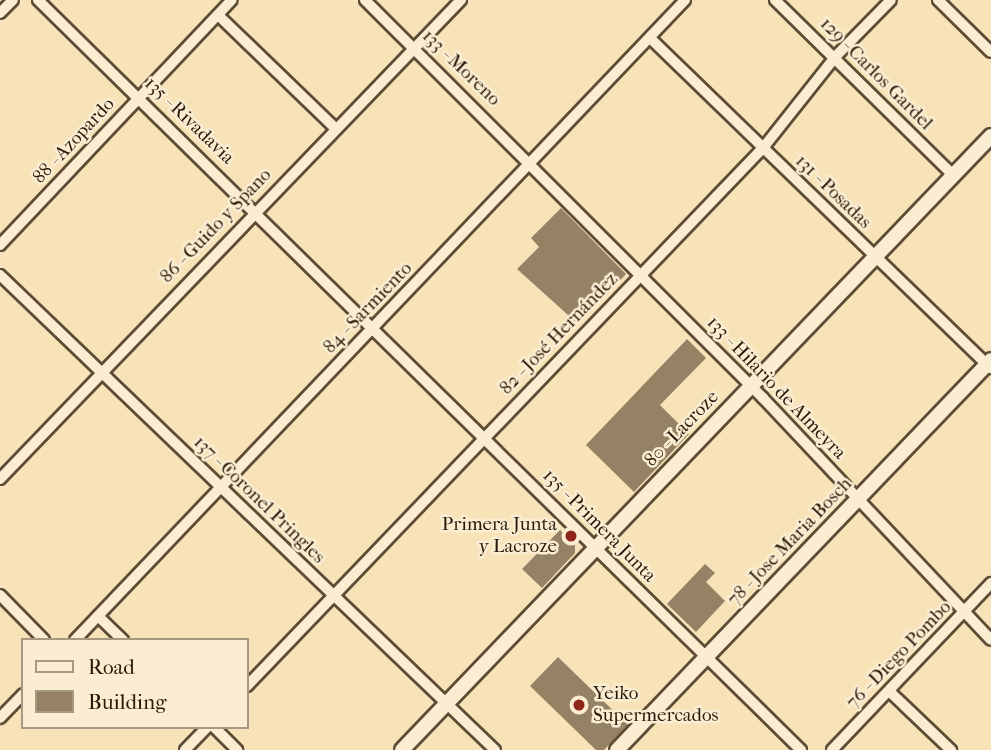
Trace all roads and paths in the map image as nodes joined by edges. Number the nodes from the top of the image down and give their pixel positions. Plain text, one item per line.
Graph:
1 (13, 0) edge
2 (38, 0) edge
3 (232, 0) edge
4 (365, 0) edge
5 (461, 0) edge
6 (685, 0) edge
7 (775, 0) edge
8 (891, 0) edge
9 (938, 0) edge
10 (0, 13) edge
11 (218, 15) junction
12 (651, 39) junction
13 (415, 48) junction
14 (991, 52) edge
15 (836, 57) junction
16 (139, 97) junction
17 (336, 129) junction
18 (991, 136) edge
19 (763, 148) junction
20 (532, 162) junction
21 (952, 174) junction
22 (256, 209) junction
23 (0, 246) edge
24 (875, 258) junction
25 (642, 274) junction
26 (0, 275) edge
27 (373, 327) junction
28 (990, 364) edge
29 (101, 370) junction
30 (751, 386) junction
31 (484, 437) junction
32 (0, 479) edge
33 (220, 486) junction
34 (857, 499) junction
35 (595, 547) junction
36 (991, 583) edge
37 (0, 595) edge
38 (334, 596) junction
39 (964, 612) junction
40 (99, 616) junction
41 (42, 638) edge
42 (77, 638) edge
43 (121, 638) edge
44 (991, 640) edge
45 (706, 657) junction
46 (248, 685) edge
47 (889, 691) junction
48 (21, 696) edge
49 (446, 704) junction
50 (0, 718) edge
51 (205, 729) edge
52 (216, 729) edge
53 (185, 750) edge
54 (237, 750) edge
55 (402, 750) edge
56 (495, 750) edge
57 (617, 750) edge
58 (801, 750) edge
59 (832, 750) edge
60 (951, 750) edge

1 - 10 street
2 - 16 street, 135 - Rivadavia
3 - 11 street, 88 - Azopardo
4 - 13 street, 133 - Moreno
5 - 13 street, 86 - Guido y Spano
6 - 12 street, 84 - Sarmiento
7 - 15 street, 129 - Carlos Gardel
8 - 15 street, 82 - José Hernández
9 - 14 street
11 - 16 street, 88 - Azopardo
11 - 17 street
12 - 19 street, 131 - Posadas
12 - 20 street, 84 - Sarmiento
13 - 17 street, 86 - Guido y Spano
13 - 20 street, 133 - Moreno
15 - 19 street, 82 - José Hernández
15 - 21 street, 129 - Carlos Gardel
16 - 22 street, 135 - Rivadavia
16 - 23 street, 88 - Azopardo
17 - 22 street, 86 - Guido y Spano
18 - 21 street, 80 - Lacroze
19 - 24 street, 131 - Posadas
19 - 25 street, 82 - José Hernández
20 - 25 street, 133 - Hilario de Almeyra
20 - 27 street, 84 - Sarmiento
21 - 24 street, 80 - Lacroze
22 - 27 street, 135 - Rivadavia
22 - 29 street, 86 - Guido y Spano
24 - 28 street, 131 - Posadas
24 - 30 street, 80 - Lacroze
25 - 30 street, 133 - Hilario de Almeyra
25 - 31 street, 82 - José Hernández
26 - 29 street, 137 - Coronel Pringles
27 - 31 street, 135 - Primera Junta
27 - 33 street, 84 - Sarmiento
28 - 34 street, 78 - Jose Maria Bosch
29 - 32 street, 86 - Guido y Spano
29 - 33 street, 137 - Coronel Pringles
30 - 34 street, 133 - Hilario de Almeyra
30 - 35 street, 80 - Lacroze
31 - 35 street, 135 - Primera Junta
31 - 38 street, 82 - José Hernández
33 - 38 street, 137 - Coronel Pringles
33 - 40 street, 84 - Sarmiento
34 - 39 street, 133 - Hilario de Almeyra
34 - 45 street, 78 - Jose Maria Bosch
35 - 45 street, 135 - Primera Junta
35 - 49 street, 80 - Lacroze
36 - 39 street, 76 - Diego Pombo
37 - 41 street
38 - 46 street, 82 - José Hernández
38 - 49 street, 137 - Coronel Pringles
39 - 44 street, 133 - Hilario de Almeyra
39 - 47 street, 76 - Diego Pombo
40 - 42 street, 84 - Sarmiento
40 - 43 street
45 - 57 street, 78 - Jose Maria Bosch
45 - 58 street, 135 - Primera Junta
47 - 59 street, 76 - Diego Pombo
47 - 60 street
48 - 50 street
49 - 55 street, 80 - Lacroze
49 - 56 street, 137 - Coronel Pringles
51 - 53 street
52 - 54 street

